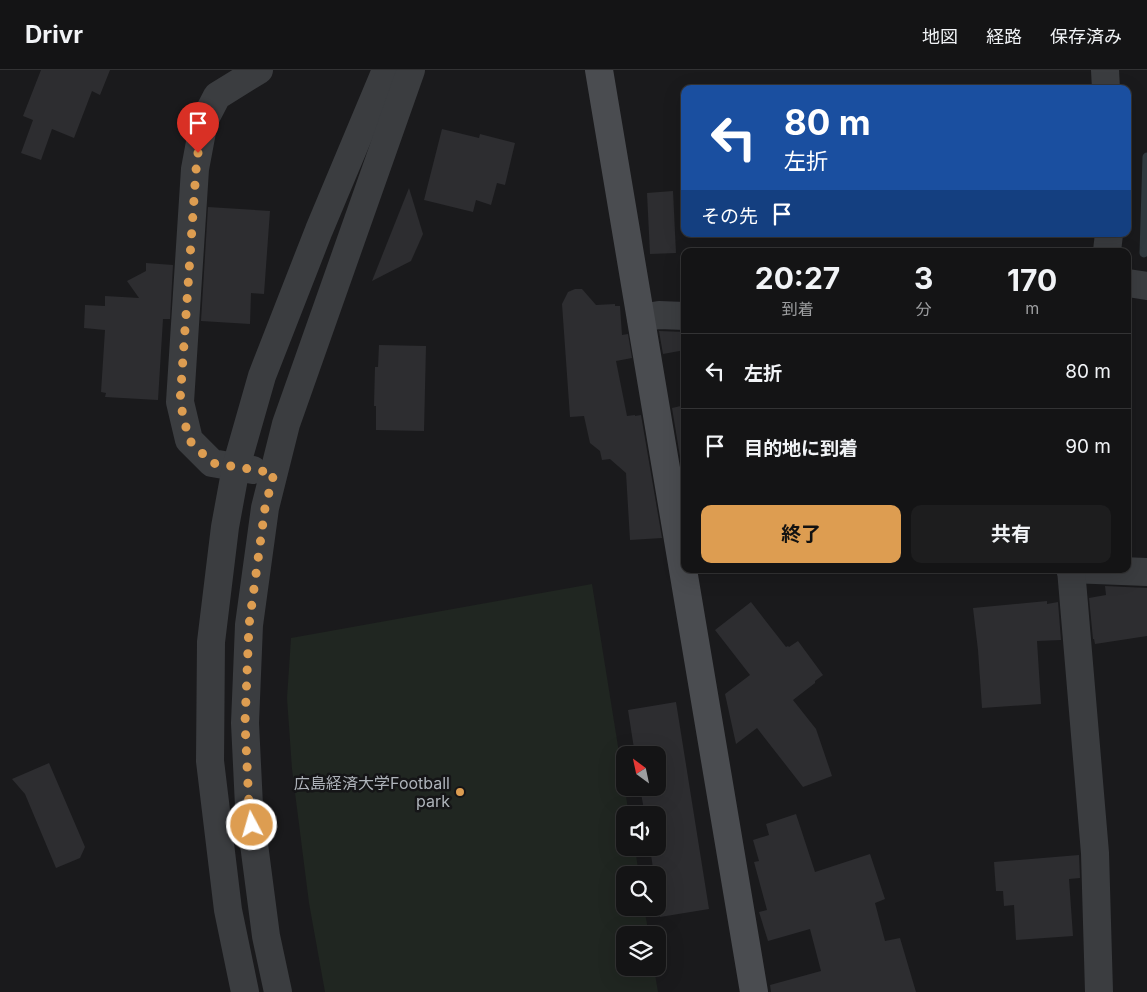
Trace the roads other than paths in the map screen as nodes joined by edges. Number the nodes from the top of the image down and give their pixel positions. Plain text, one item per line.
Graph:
1 (259, 70) edge
2 (391, 70) edge
3 (598, 70) edge
4 (1105, 70) edge
5 (1106, 85) edge
6 (681, 316) edge
7 (641, 318) junction
8 (236, 467) junction
9 (274, 473) junction
10 (681, 557) edge
11 (1131, 571) edge
12 (1147, 572) edge
13 (684, 573) edge
14 (1070, 573) edge
15 (245, 992) edge
16 (278, 992) edge
17 (754, 992) edge
18 (1099, 992) edge

1 - 8 street
2 - 8 street
2 - 9 street
3 - 7 street
4 - 5 street
6 - 7 street
7 - 10 street
8 - 9 street
8 - 15 street
9 - 16 street
11 - 12 street
13 - 17 street
14 - 18 street

